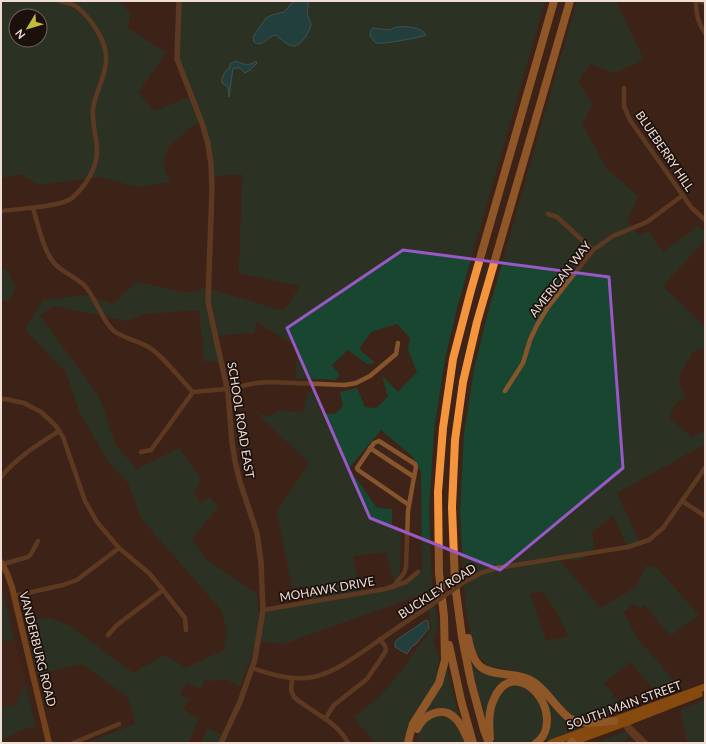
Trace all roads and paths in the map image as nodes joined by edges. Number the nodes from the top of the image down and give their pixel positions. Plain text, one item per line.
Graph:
1 (60, 1) edge
2 (178, 1) edge
3 (554, 1) edge
4 (570, 1) edge
5 (696, 1) edge
6 (700, 1) edge
7 (705, 3) edge
8 (705, 34) edge
9 (624, 88) dead end
10 (683, 195) junction
11 (33, 208) junction
12 (1, 211) edge
13 (548, 214) dead end
14 (705, 220) edge
15 (593, 250) junction
16 (398, 343) dead end
17 (227, 389) junction
18 (505, 391) dead end
19 (193, 392) junction
20 (1, 400) edge
21 (59, 431) junction
22 (370, 448) junction
23 (141, 452) dead end
24 (705, 468) edge
25 (1, 477) edge
26 (414, 477) junction
27 (682, 501) junction
28 (409, 505) junction
29 (705, 516) edge
30 (38, 541) dead end
31 (119, 548) junction
32 (2, 563) edge
33 (418, 572) dead end
34 (455, 574) junction
35 (393, 586) junction
36 (163, 590) junction
37 (14, 596) junction
38 (264, 610) junction
39 (444, 616) junction
40 (186, 630) dead end
41 (108, 635) dead end
42 (380, 639) junction
43 (252, 668) junction
44 (292, 678) junction
45 (705, 687) edge
46 (705, 692) edge
47 (325, 719) junction
48 (614, 721) junction
49 (119, 724) dead end
50 (625, 724) junction
51 (49, 743) edge
52 (73, 743) edge
53 (220, 743) edge
54 (348, 743) edge
55 (408, 743) edge
56 (414, 743) edge
57 (470, 743) edge
58 (473, 743) edge
59 (490, 743) edge
60 (536, 743) edge
61 (551, 743) edge
62 (571, 743) edge
63 (640, 743) edge
64 (646, 743) edge

1 - 11 street
2 - 17 street, SCHOOL ROAD EAST
3 - 39 highway
4 - 34 highway
5 - 8 street
6 - 7 street
9 - 10 street, BLUEBERRY HILL
10 - 14 street, BLUEBERRY HILL
10 - 15 street, AMERICAN WAY
11 - 12 street
11 - 19 street
13 - 15 street
15 - 18 street, AMERICAN WAY
16 - 17 street
17 - 19 street
17 - 38 street, SCHOOL ROAD EAST
19 - 23 street
20 - 21 street
21 - 25 street
21 - 31 street
22 - 26 street
22 - 26 street, MOHAWK DRIVE
22 - 28 street
24 - 27 street, BUCKLEY ROAD
26 - 28 street, MOHAWK DRIVE
27 - 29 street
27 - 42 street, BUCKLEY ROAD, bridge
28 - 35 street, MOHAWK DRIVE
30 - 32 street
31 - 36 street
31 - 37 street
32 - 37 main road, VANDERBURG ROAD
33 - 35 street, MOHAWK DRIVE
34 - 48 highway
34 - 59 highway
35 - 38 street, MOHAWK DRIVE
36 - 40 street
36 - 41 street
37 - 51 main road, VANDERBURG ROAD
38 - 43 street, SCHOOL ROAD EAST
39 - 55 highway
39 - 58 highway
42 - 44 street, BUCKLEY ROAD
42 - 47 street
43 - 44 street, BUCKLEY ROAD
43 - 53 street, SCHOOL ROAD EAST
44 - 47 street
45 - 48 main road, SOUTH MAIN STREET
46 - 50 main road, SOUTH MAIN STREET
47 - 54 street
48 - 61 main road, SOUTH MAIN STREET
49 - 52 street
50 - 62 main road, SOUTH MAIN STREET
50 - 63 street
50 - 64 street
56 - 57 highway
59 - 60 highway

